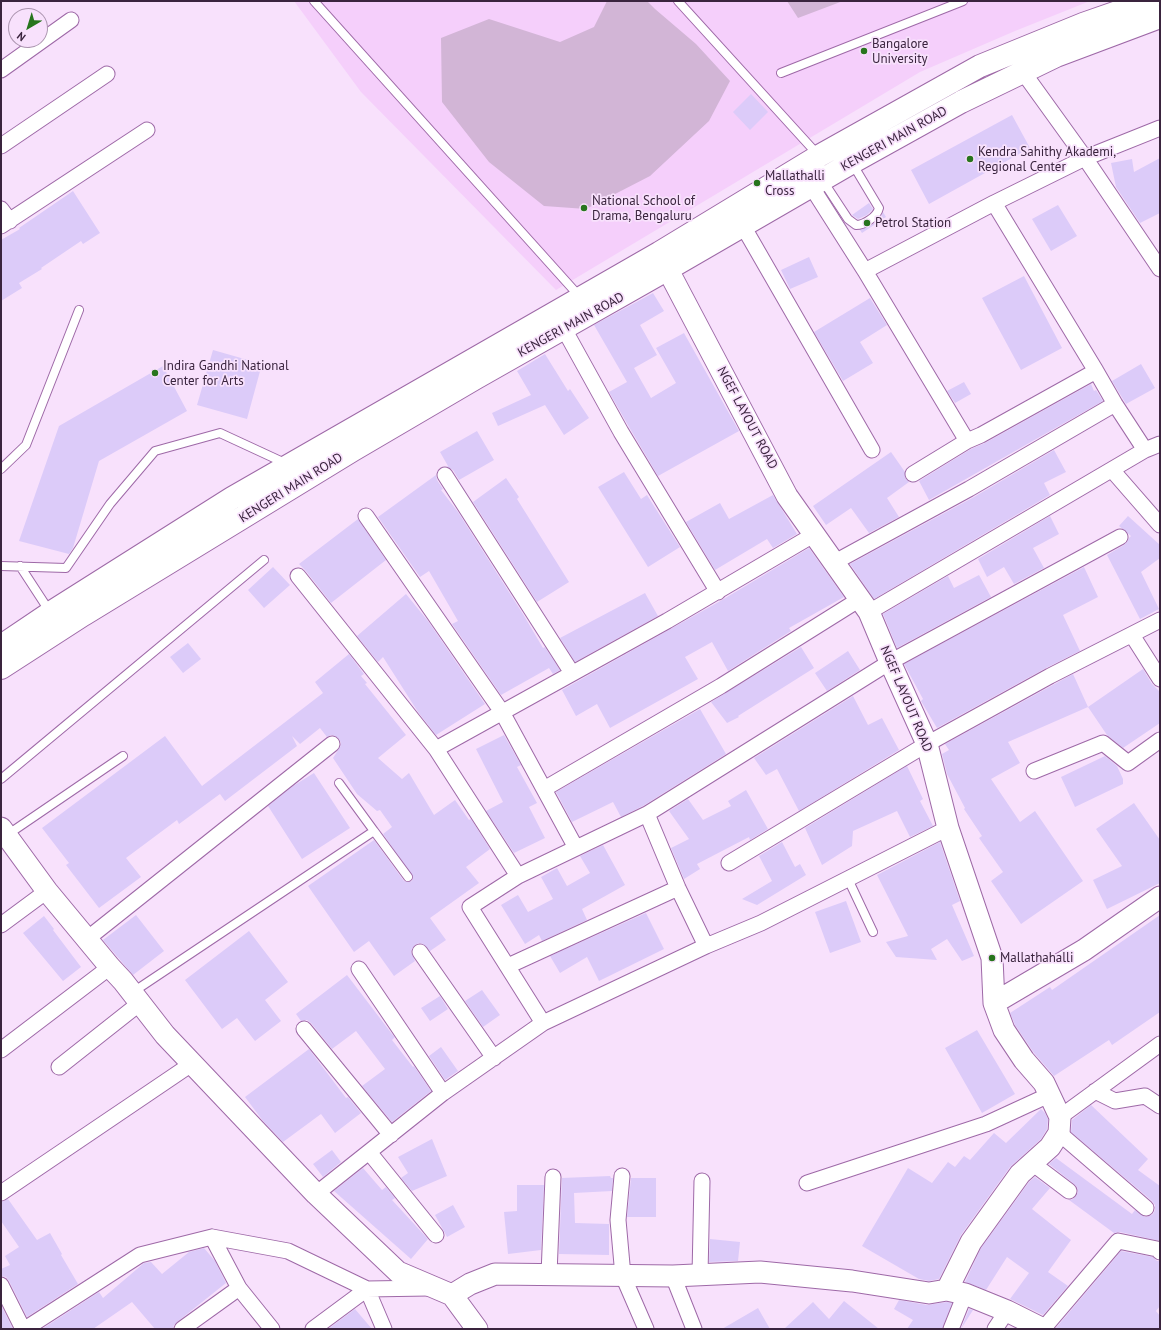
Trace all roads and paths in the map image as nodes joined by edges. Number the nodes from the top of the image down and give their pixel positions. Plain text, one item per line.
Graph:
1 (314, 1) edge
2 (678, 1) edge
3 (963, 1) edge
4 (1149, 1) edge
5 (1160, 18) edge
6 (71, 20) dead end
7 (1, 70) edge
8 (1023, 72) junction
9 (781, 73) dead end
10 (107, 74) dead end
11 (1160, 128) edge
12 (147, 130) dead end
13 (1, 146) edge
14 (819, 156) junction
15 (1086, 158) junction
16 (851, 163) junction
17 (816, 183) junction
18 (994, 203) junction
19 (4, 219) edge
20 (743, 226) junction
21 (664, 261) junction
22 (1160, 269) edge
23 (865, 271) junction
24 (580, 297) junction
25 (79, 310) dead end
26 (564, 329) junction
27 (1096, 371) junction
28 (1115, 404) junction
29 (967, 442) junction
30 (1160, 444) edge
31 (872, 450) dead end
32 (1145, 450) junction
33 (289, 465) junction
34 (1, 469) edge
35 (1112, 470) junction
36 (913, 474) dead end
37 (445, 475) dead end
38 (366, 516) dead end
39 (1160, 525) edge
40 (815, 534) junction
41 (1120, 537) dead end
42 (264, 560) dead end
43 (835, 562) junction
44 (1, 566) edge
45 (20, 566) junction
46 (298, 576) dead end
47 (718, 592) junction
48 (865, 606) junction
49 (50, 613) junction
50 (1160, 620) edge
51 (1132, 635) junction
52 (1, 646) edge
53 (890, 662) junction
54 (1, 668) edge
55 (572, 674) junction
56 (1160, 678) edge
57 (502, 712) junction
58 (1160, 740) edge
59 (332, 744) dead end
60 (927, 744) junction
61 (436, 749) junction
62 (123, 756) dead end
63 (1034, 771) dead end
64 (1, 779) edge
65 (339, 783) dead end
66 (544, 789) junction
67 (647, 814) junction
68 (948, 828) junction
69 (374, 831) junction
70 (4, 832) edge
71 (576, 848) junction
72 (729, 864) dead end
73 (518, 876) junction
74 (408, 877) dead end
75 (848, 879) junction
76 (678, 888) junction
77 (47, 891) junction
78 (1160, 897) edge
79 (1, 925) edge
80 (873, 932) dead end
81 (87, 938) junction
82 (706, 946) junction
83 (420, 952) dead end
84 (508, 966) junction
85 (110, 967) junction
86 (359, 969) dead end
87 (136, 998) junction
88 (994, 1003) junction
89 (543, 1023) junction
90 (304, 1029) dead end
91 (1160, 1044) edge
92 (1, 1050) edge
93 (494, 1058) junction
94 (193, 1063) junction
95 (59, 1067) dead end
96 (1095, 1091) junction
97 (443, 1093) junction
98 (1049, 1095) junction
99 (1160, 1106) edge
100 (1059, 1125) junction
101 (391, 1135) junction
102 (369, 1152) junction
103 (1032, 1163) junction
104 (622, 1176) dead end
105 (553, 1177) dead end
106 (702, 1180) dead end
107 (807, 1183) dead end
108 (1070, 1191) dead end
109 (1, 1193) edge
110 (316, 1194) junction
111 (1146, 1208) dead end
112 (436, 1235) dead end
113 (212, 1237) junction
114 (1160, 1252) edge
115 (549, 1274) junction
116 (700, 1275) junction
117 (623, 1276) junction
118 (673, 1276) junction
119 (1, 1285) edge
120 (239, 1288) junction
121 (367, 1289) junction
122 (444, 1292) junction
123 (956, 1292) junction
124 (1007, 1311) junction
125 (24, 1329) edge
126 (182, 1329) edge
127 (272, 1329) edge
128 (313, 1329) edge
129 (384, 1329) edge
130 (477, 1329) edge
131 (646, 1329) edge
132 (694, 1329) edge
133 (951, 1329) edge
134 (995, 1329) edge
135 (1043, 1329) edge

1 - 24 lane
2 - 14 lane
3 - 9 lane
4 - 14 main road, KENGERI MAIN ROAD
5 - 8 main road, KENGERI MAIN ROAD
6 - 7 street
8 - 15 street
8 - 16 main road, KENGERI MAIN ROAD
10 - 13 street
11 - 15 street
12 - 19 street
14 - 21 main road, KENGERI MAIN ROAD
15 - 18 street
15 - 22 street
16 - 17 main road, KENGERI MAIN ROAD
16 - 17 lane
17 - 20 main road, KENGERI MAIN ROAD
17 - 23 street
18 - 23 street
18 - 27 street
20 - 21 main road, KENGERI MAIN ROAD
20 - 31 street
21 - 24 main road, KENGERI MAIN ROAD
21 - 26 main road, KENGERI MAIN ROAD
21 - 40 street, NGEF LAYOUT ROAD
23 - 29 street
24 - 33 main road, KENGERI MAIN ROAD
25 - 34 lane
26 - 47 street
26 - 54 main road, KENGERI MAIN ROAD
27 - 28 street
27 - 29 street
28 - 32 street
28 - 43 street
29 - 36 street
30 - 32 street
32 - 35 street
33 - 45 lane
33 - 49 main road, KENGERI MAIN ROAD
35 - 39 street
35 - 48 street
37 - 55 street
38 - 57 street
40 - 43 street, NGEF LAYOUT ROAD
40 - 47 street
41 - 53 street
42 - 64 lane
43 - 48 street, NGEF LAYOUT ROAD
44 - 45 lane
45 - 49 lane
46 - 61 street
47 - 55 street
48 - 53 street, NGEF LAYOUT ROAD
48 - 66 street
49 - 52 main road, KENGERI MAIN ROAD
50 - 51 street
51 - 56 street
51 - 60 street
53 - 60 street, NGEF LAYOUT ROAD
53 - 67 street
55 - 57 street
57 - 61 street
57 - 66 street
58 - 63 street
59 - 81 street
60 - 68 street, NGEF LAYOUT ROAD
60 - 72 street
61 - 73 street
62 - 70 lane
65 - 69 lane
66 - 71 street
67 - 71 street
67 - 76 street
68 - 75 street
68 - 88 street, NGEF LAYOUT ROAD
69 - 74 lane
69 - 87 lane
70 - 77 street
71 - 73 street
73 - 84 street
75 - 80 lane
75 - 82 street
76 - 82 street
76 - 84 street
77 - 79 street
77 - 81 street
78 - 88 street
81 - 85 street
82 - 89 street
83 - 93 street
84 - 89 street
85 - 87 street
85 - 92 street
86 - 97 street
87 - 94 street
87 - 95 street
88 - 98 street, NGEF LAYOUT ROAD
89 - 93 street
90 - 101 street
91 - 96 street
93 - 97 street
94 - 109 street
94 - 110 street
96 - 99 street
96 - 100 street
97 - 101 street
98 - 100 street, NGEF LAYOUT ROAD
98 - 107 street
100 - 103 street
100 - 111 street
101 - 102 street
102 - 110 street
102 - 112 street
103 - 108 street
103 - 123 street
104 - 117 street
105 - 115 street
106 - 116 street
110 - 122 street
113 - 120 street
113 - 121 street
113 - 125 street
114 - 135 street
115 - 117 street
115 - 122 street
116 - 118 street
116 - 123 street
117 - 118 street
117 - 131 street
118 - 132 street
119 - 125 street
120 - 126 street
120 - 127 street
121 - 122 street
121 - 128 street
121 - 129 street
122 - 130 street
123 - 124 street
123 - 133 street
124 - 134 street
124 - 135 street

